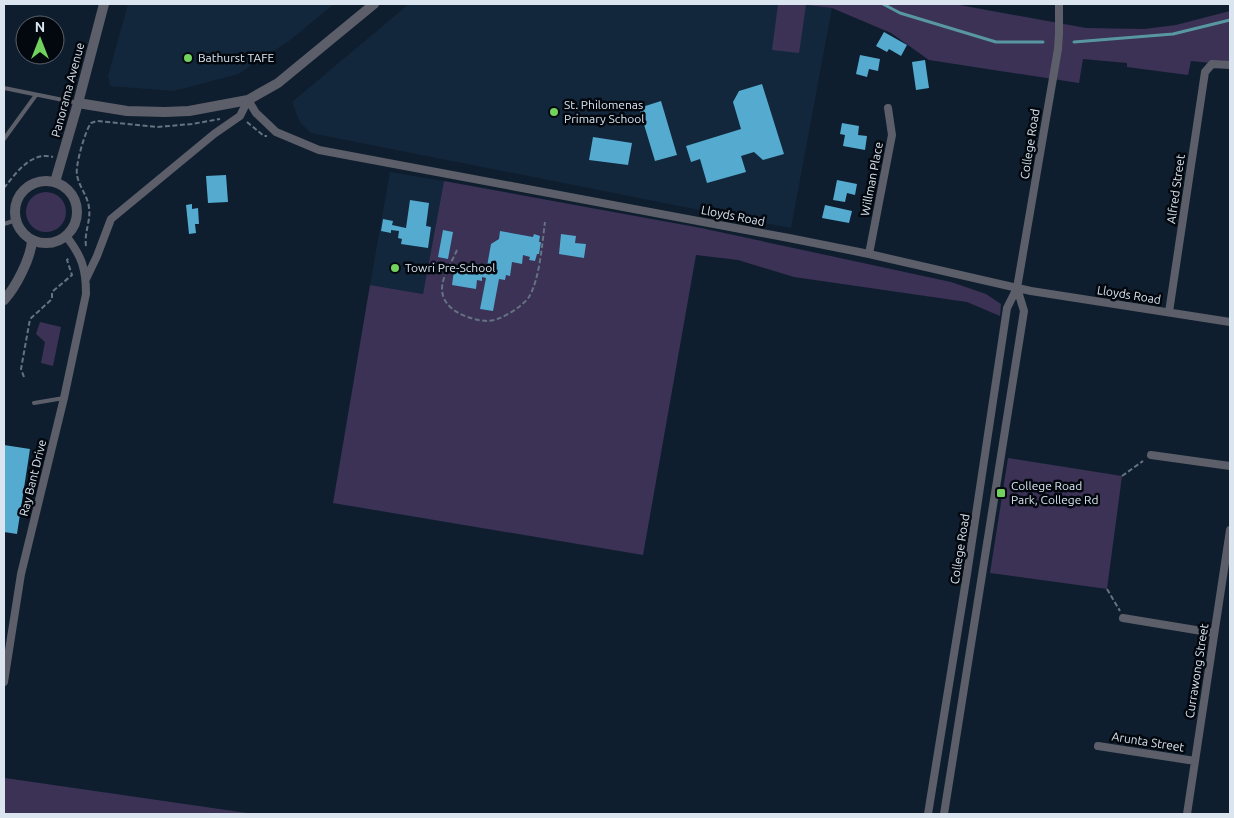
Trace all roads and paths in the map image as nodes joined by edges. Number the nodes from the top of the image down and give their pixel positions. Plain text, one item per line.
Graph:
1 (104, 4) edge
2 (374, 4) edge
3 (1059, 4) edge
4 (1230, 65) edge
5 (4, 88) edge
6 (36, 95) junction
7 (248, 100) junction
8 (78, 103) junction
9 (888, 108) dead end
10 (236, 118) junction
11 (264, 136) dead end
12 (4, 139) edge
13 (49, 156) dead end
14 (55, 182) junction
15 (4, 188) edge
16 (16, 220) junction
17 (545, 222) dead end
18 (4, 224) edge
19 (66, 236) junction
20 (32, 240) junction
21 (86, 246) dead end
22 (457, 250) dead end
23 (869, 254) junction
24 (72, 255) dead end
25 (86, 279) junction
26 (1018, 288) junction
27 (4, 300) edge
28 (1170, 312) junction
29 (1230, 322) edge
30 (24, 377) dead end
31 (64, 398) junction
32 (34, 403) dead end
33 (1152, 455) joint
34 (1230, 466) edge
35 (1122, 476) dead end
36 (1230, 530) edge
37 (1107, 589) dead end
38 (1123, 618) joint
39 (1214, 633) junction
40 (4, 682) edge
41 (1098, 746) dead end
42 (1195, 761) junction
43 (928, 814) edge
44 (944, 814) edge
45 (1187, 814) edge

1 - 8 street, Panorama Avenue
2 - 7 street
3 - 26 street, College Road
4 - 28 street, Alfred Street
5 - 6 lane
6 - 8 lane
6 - 12 lane
7 - 8 street
7 - 10 street, Ray Bant Drive
7 - 23 street, Lloyds Road
8 - 14 street, Panorama Avenue
9 - 23 street, Willman Place
10 - 11 path
10 - 21 path
10 - 25 street, Ray Bant Drive
13 - 15 path
14 - 16 street
14 - 19 street
16 - 18 lane
16 - 20 street
17 - 22 path
19 - 20 street
19 - 25 street, Ray Bant Drive
20 - 27 street
23 - 26 street, Lloyds Road
24 - 30 path
25 - 31 street, Ray Bant Drive
26 - 28 street, Lloyds Road
26 - 43 street, College Road
26 - 44 street, College Road
28 - 29 street, Lloyds Road
31 - 32 lane
31 - 40 street, Ray Bant Drive
33 - 34 street
33 - 35 path
36 - 39 street, Currawong Street
37 - 38 path
38 - 39 street
39 - 42 street, Currawong Street
41 - 42 street, Arunta Street
42 - 45 street, Currawong Street

